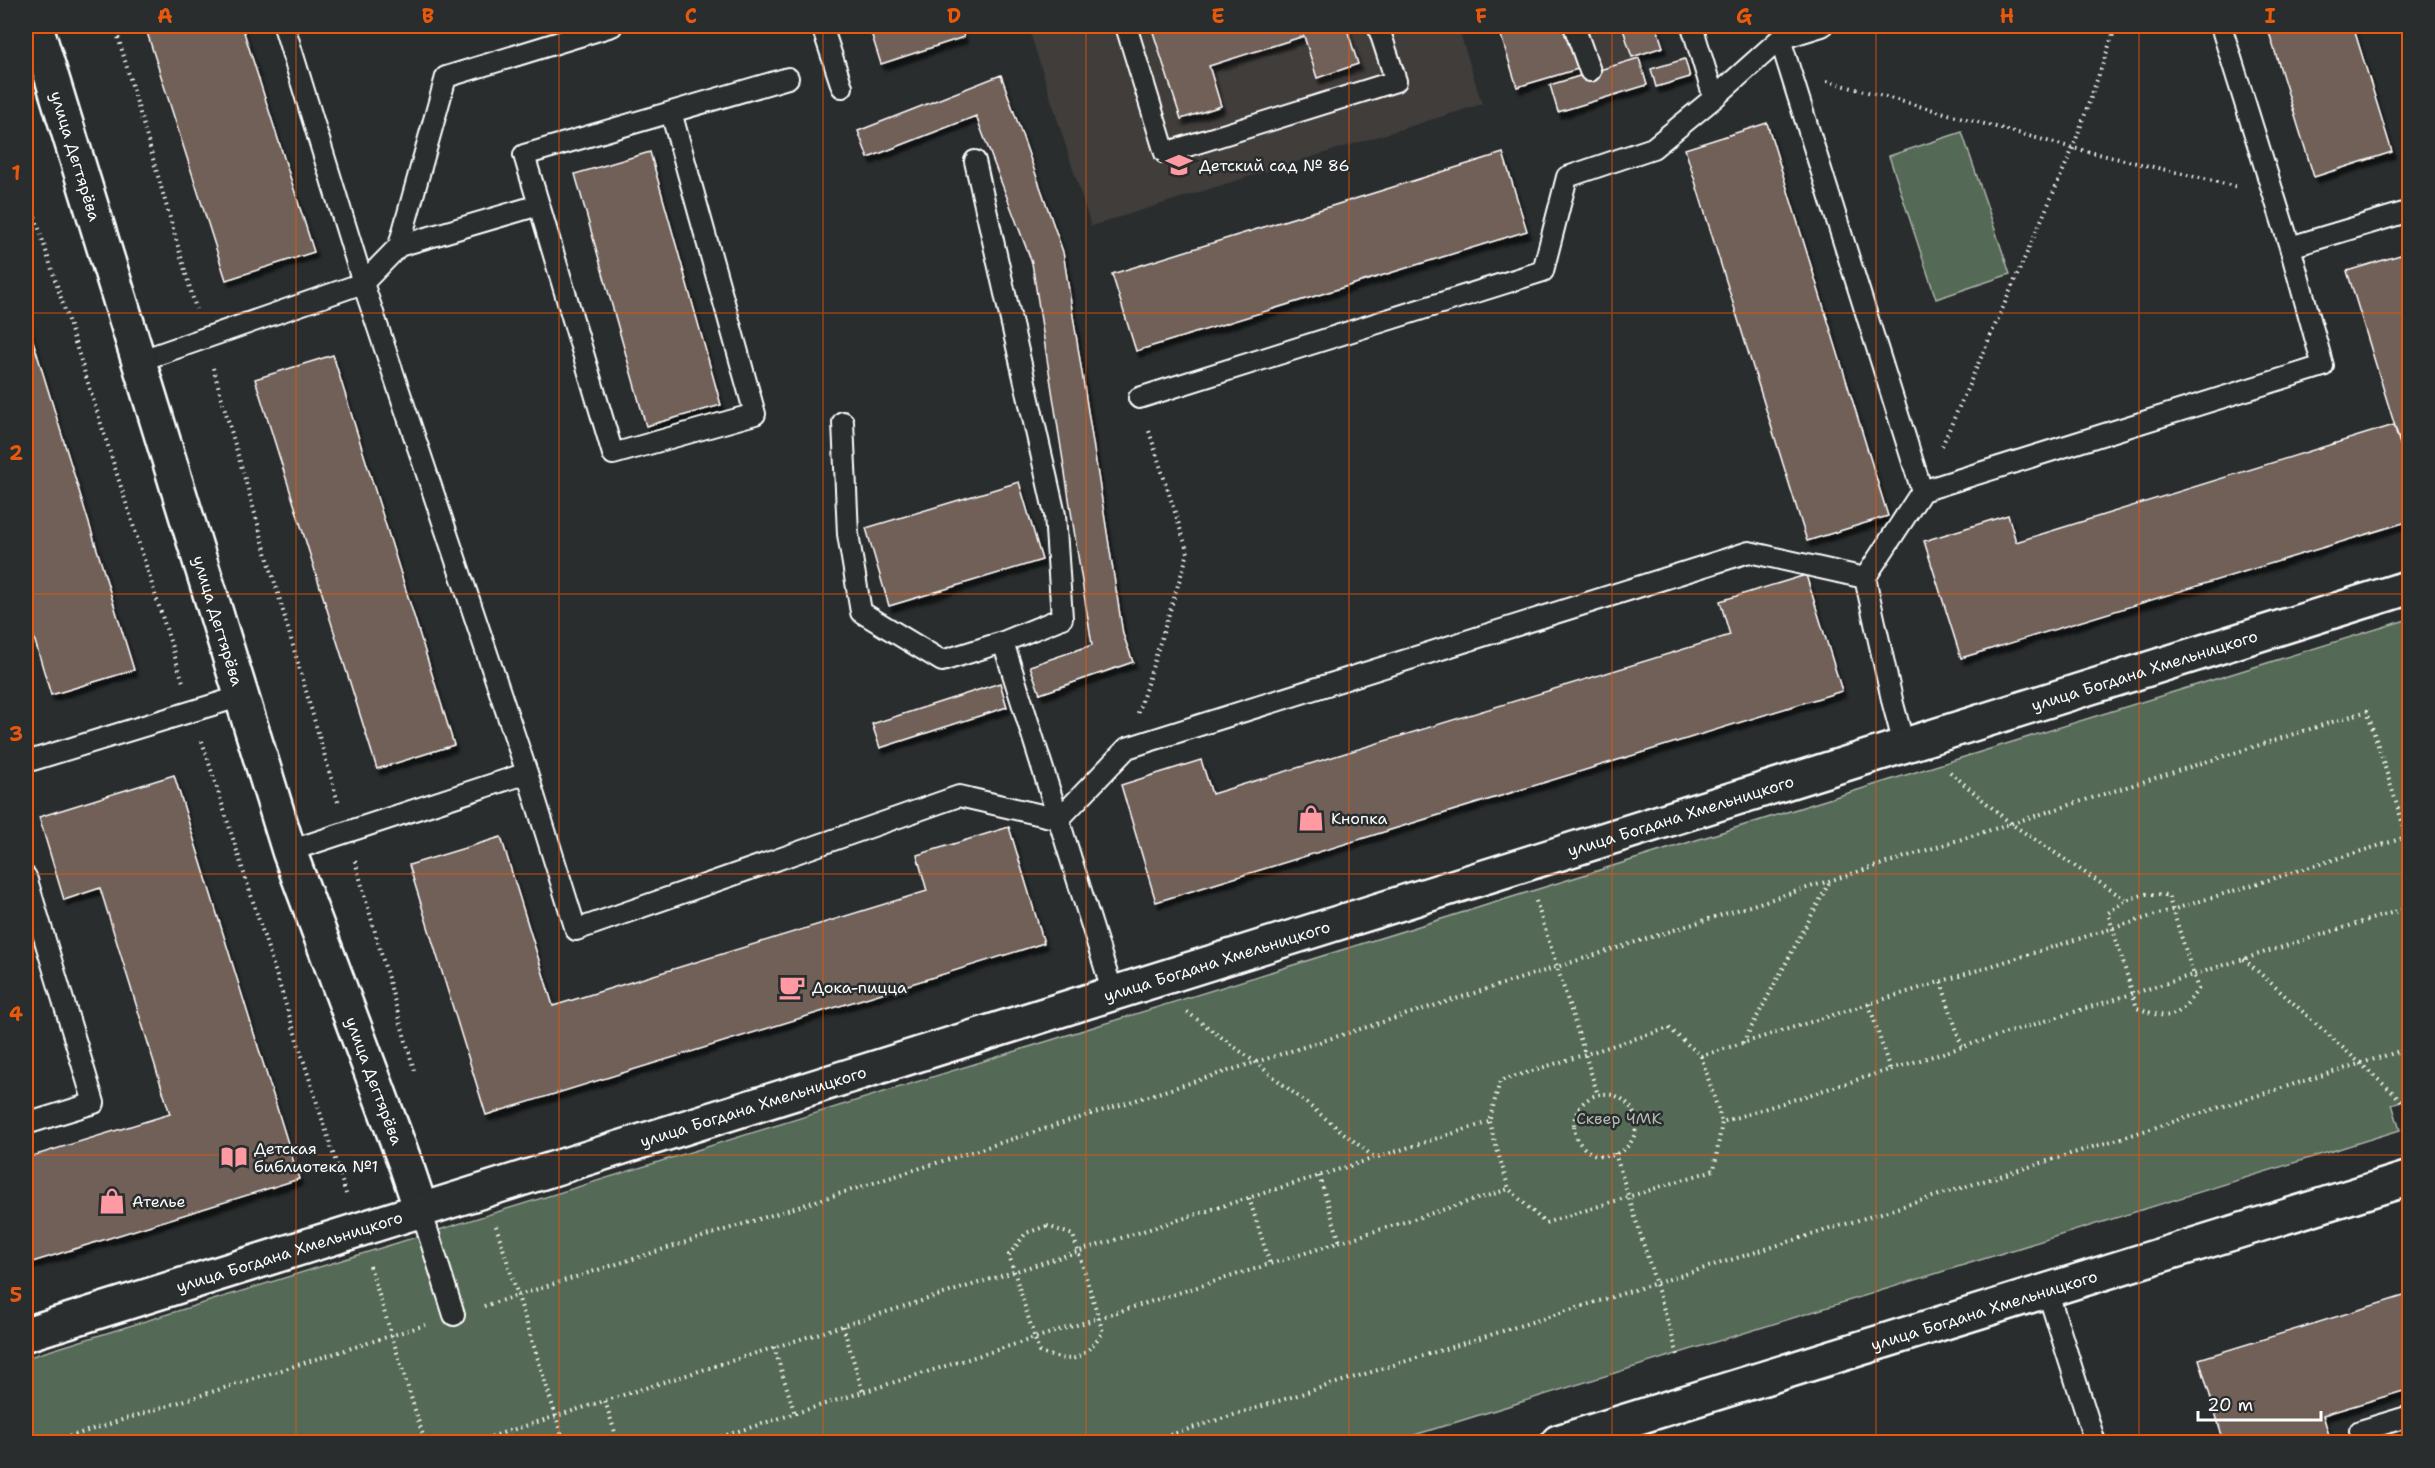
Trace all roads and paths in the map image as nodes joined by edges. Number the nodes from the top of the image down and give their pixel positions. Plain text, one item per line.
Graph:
1 (115, 26) edge
2 (284, 26) edge
3 (612, 26) edge
4 (822, 26) edge
5 (1126, 26) edge
6 (1378, 26) edge
7 (1575, 26) edge
8 (1692, 26) edge
9 (1822, 26) edge
10 (2116, 26) edge
11 (2221, 26) edge
12 (33, 33) edge
13 (1780, 39) junction
14 (1590, 71) dead end
15 (1791, 71) junction
16 (788, 78) dead end
17 (842, 87) dead end
18 (1714, 98) junction
19 (671, 112) junction
20 (2073, 148) junction
21 (975, 161) dead end
22 (26, 188) edge
23 (2272, 195) junction
24 (539, 205) junction
25 (2409, 211) edge
26 (399, 246) junction
27 (2290, 248) junction
28 (363, 283) junction
29 (205, 338) junction
30 (139, 361) junction
31 (1139, 398) joint
32 (843, 422) dead end
33 (1922, 491) junction
34 (1865, 578) junction
35 (2409, 587) edge
36 (1003, 642) junction
37 (242, 696) junction
38 (192, 711) junction
39 (1915, 742) junction
40 (1126, 748) junction
41 (26, 762) edge
42 (527, 773) junction
43 (1059, 819) junction
44 (2010, 823) junction
45 (346, 832) junction
46 (2408, 837) edge
47 (2409, 846) edge
48 (289, 851) junction
49 (1525, 864) junction
50 (26, 877) edge
51 (1831, 880) junction
52 (2126, 900) junction
53 (2409, 907) edge
54 (2173, 910) junction
55 (2113, 928) junction
56 (2243, 959) junction
57 (1556, 967) junction
58 (2193, 975) junction
59 (1941, 982) junction
60 (1113, 993) junction
61 (2133, 993) junction
62 (1869, 1004) junction
63 (1183, 1009) dead end
64 (1743, 1043) junction
65 (1962, 1047) junction
66 (2409, 1048) edge
67 (1584, 1054) junction
68 (1701, 1056) junction
69 (1255, 1062) junction
70 (2360, 1064) junction
71 (1890, 1070) junction
72 (417, 1079) dead end
73 (1598, 1095) junction
74 (2409, 1108) edge
75 (1489, 1122) junction
76 (1722, 1122) junction
77 (26, 1124) edge
78 (1615, 1153) junction
79 (1376, 1158) junction
80 (1319, 1176) junction
81 (2409, 1178) edge
82 (1509, 1189) junction
83 (485, 1190) junction
84 (1628, 1196) junction
85 (1249, 1198) junction
86 (421, 1210) junction
87 (358, 1230) junction
88 (1340, 1242) junction
89 (1078, 1251) junction
90 (1270, 1264) junction
91 (1014, 1272) junction
92 (1656, 1284) junction
93 (2048, 1290) junction
94 (518, 1296) junction
95 (454, 1315) junction
96 (1099, 1318) junction
97 (843, 1326) junction
98 (26, 1334) edge
99 (391, 1335) junction
100 (1035, 1338) junction
101 (774, 1347) junction
102 (1679, 1358) dead end
103 (863, 1392) junction
104 (605, 1401) junction
105 (795, 1414) junction
106 (556, 1416) junction
107 (2409, 1416) edge
108 (52, 1443) edge
109 (425, 1443) edge
110 (474, 1443) edge
111 (564, 1443) edge
112 (618, 1443) edge
113 (704, 1443) edge
114 (1147, 1443) edge
115 (1558, 1443) edge
116 (2095, 1443) edge
117 (2364, 1443) edge

1 - 29 path
2 - 28 lane
3 - 26 lane
4 - 17 lane
5 - 6 lane
7 - 14 lane
8 - 18 lane
9 - 13 lane
10 - 20 path
11 - 23 lane
12 - 30 street, улица Дегтярёва
13 - 15 lane
13 - 18 lane
15 - 20 path
15 - 33 lane
16 - 19 lane
18 - 31 lane
19 - 24 lane
19 - 24 lane
20 - 23 path
20 - 33 path
21 - 36 lane
22 - 38 path
23 - 27 lane
24 - 26 lane
25 - 27 lane
26 - 28 lane
27 - 33 lane
28 - 29 lane
28 - 42 lane
29 - 30 lane
29 - 45 path
30 - 37 street, улица Дегтярёва
31 - 40 path
32 - 36 lane
33 - 34 lane
34 - 39 lane
34 - 40 lane
35 - 39 street, улица Богдана Хмельницкого
36 - 43 lane
37 - 38 lane
37 - 48 street, улица Дегтярёва
38 - 41 lane
38 - 87 path
39 - 44 path
39 - 49 street, улица Богдана Хмельницкого
40 - 43 lane
42 - 43 lane
42 - 45 lane
43 - 60 lane
44 - 46 path
44 - 51 path
44 - 52 path
45 - 48 lane
45 - 72 path
46 - 47 path
46 - 54 path
48 - 86 street, улица Дегтярёва
49 - 57 path
49 - 60 street, улица Богдана Хмельницкого
50 - 77 lane
51 - 57 path
51 - 64 path
52 - 54 path
52 - 55 path
53 - 56 path
54 - 55 path
54 - 58 path
55 - 59 path
55 - 61 path
56 - 58 path
56 - 70 path
57 - 67 path
57 - 69 path
58 - 61 path
58 - 61 path
59 - 62 path
59 - 65 path
60 - 83 street, улица Богдана Хмельницкого
61 - 65 path
62 - 64 path
62 - 71 path
63 - 69 path
64 - 68 path
65 - 71 path
66 - 70 path
67 - 68 path
67 - 73 path
67 - 75 path
68 - 76 path
69 - 79 path
69 - 94 path
70 - 74 path
70 - 92 path
71 - 76 path
73 - 78 path
73 - 78 path
75 - 79 path
75 - 82 path
76 - 84 path
78 - 84 path
79 - 80 path
80 - 85 path
80 - 88 path
81 - 93 street, улица Богдана Хмельницкого
82 - 84 path
82 - 88 path
83 - 86 street, улица Богдана Хмельницкого
83 - 94 path
84 - 92 path
85 - 89 path
85 - 90 path
86 - 87 street, улица Богдана Хмельницкого
86 - 95 lane
87 - 98 street, улица Богдана Хмельницкого
87 - 99 path
88 - 90 path
89 - 91 path
89 - 91 path
89 - 96 path
90 - 96 path
91 - 97 path
91 - 100 path
92 - 102 path
92 - 114 path
93 - 115 street, улица Богдана Хмельницкого
93 - 116 lane
94 - 95 path
94 - 106 path
95 - 99 path
96 - 100 path
96 - 100 path
97 - 101 path
97 - 103 path
99 - 108 path
99 - 109 path
100 - 103 path
101 - 104 path
101 - 105 path
103 - 105 path
104 - 106 path
104 - 112 path
105 - 113 path
106 - 110 path
106 - 111 path
107 - 117 lane

